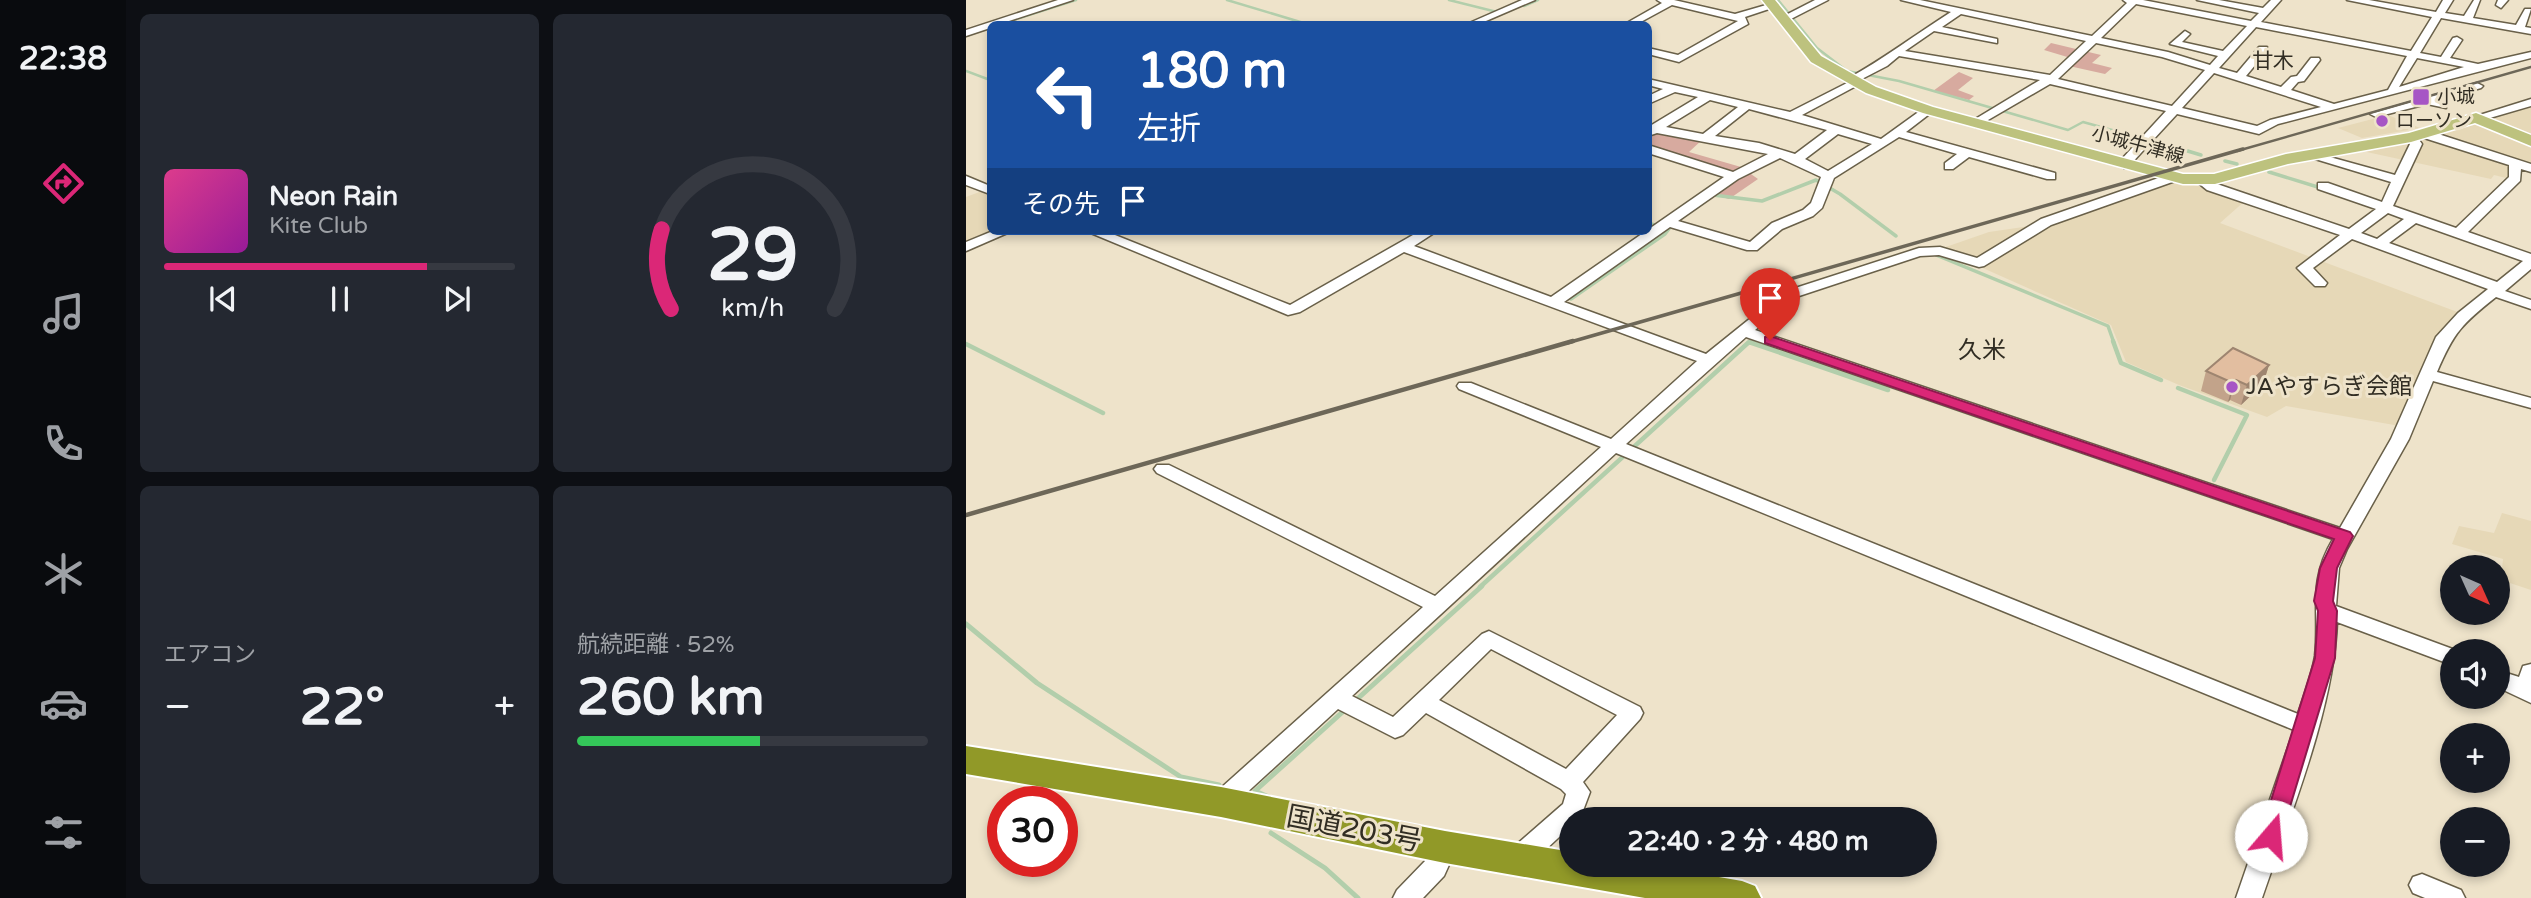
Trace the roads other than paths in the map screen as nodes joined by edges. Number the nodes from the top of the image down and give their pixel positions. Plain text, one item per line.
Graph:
1 (1068, 0) edge
2 (1530, 0) edge
3 (1824, 0) edge
4 (1906, 0) edge
5 (2132, 0) edge
6 (2195, 0) edge
7 (2202, 0) edge
8 (2276, 0) edge
9 (2352, 0) edge
10 (2448, 0) edge
11 (1667, 1) edge
12 (2477, 2) dead end
13 (1770, 3) edge
14 (2392, 3) edge
15 (2184, 10) junction
16 (2528, 10) dead end
17 (1960, 11) junction
18 (2265, 12) junction
19 (2438, 15) junction
20 (1740, 17) junction
21 (1017, 18) junction
22 (1790, 18) junction
23 (2467, 20) junction
24 (1006, 21) edge
25 (1027, 21) edge
26 (1479, 21) edge
27 (1635, 21) edge
28 (2252, 24) junction
29 (987, 26) edge
30 (1933, 28) junction
31 (2519, 29) junction
32 (2531, 31) edge
33 (966, 33) edge
34 (2185, 34) dead end
35 (2092, 39) junction
36 (2457, 40) dead end
37 (1993, 41) dead end
38 (2263, 49) dead end
39 (1654, 52) edge
40 (1898, 53) junction
41 (2164, 54) junction
42 (2225, 54) junction
43 (2413, 54) junction
44 (2531, 55) edge
45 (2315, 60) dead end
46 (2444, 60) junction
47 (2153, 64) dead end
48 (2477, 67) junction
49 (2212, 68) junction
50 (2239, 78) junction
51 (1858, 79) junction
52 (2050, 79) junction
53 (1652, 83) edge
54 (2477, 86) dead end
55 (1673, 88) junction
56 (2283, 92) junction
57 (1708, 96) junction
58 (1652, 99) edge
59 (2429, 100) junction
60 (2531, 102) edge
61 (2396, 103) junction
62 (1748, 105) junction
63 (2442, 106) dead end
64 (1928, 110) junction
65 (2172, 111) junction
66 (2331, 113) junction
67 (1792, 116) junction
68 (2476, 118) junction
69 (1976, 123) junction
70 (1836, 129) junction
71 (1652, 130) edge
72 (1652, 131) edge
73 (1897, 133) junction
74 (2418, 136) junction
75 (1706, 137) junction
76 (2531, 141) edge
77 (1882, 143) junction
78 (1652, 150) edge
79 (1967, 152) junction
80 (1778, 154) junction
81 (2308, 155) junction
82 (1797, 159) junction
83 (2515, 163) junction
84 (2124, 164) junction
85 (1949, 166) dead end
86 (2531, 168) edge
87 (1734, 176) junction
88 (2051, 176) dead end
89 (2174, 177) junction
90 (966, 180) edge
91 (2399, 180) junction
92 (2202, 181) junction
93 (1826, 182) junction
94 (2323, 186) dead end
95 (987, 189) edge
96 (2384, 210) junction
97 (2414, 219) junction
98 (1668, 226) junction
99 (2353, 234) junction
100 (2458, 234) junction
101 (995, 235) edge
102 (1103, 235) edge
103 (1423, 235) edge
104 (2380, 244) junction
105 (966, 247) edge
106 (1403, 247) junction
107 (2531, 261) edge
108 (2320, 283) dead end
109 (2498, 290) junction
110 (1554, 302) junction
111 (2531, 305) edge
112 (1744, 331) junction
113 (1709, 360) junction
114 (2427, 374) junction
115 (1465, 386) dead end
116 (2531, 403) edge
117 (1613, 446) junction
118 (1163, 469) dead end
119 (2344, 536) junction
120 (1437, 605) junction
121 (2327, 611) junction
122 (2440, 653) edge
123 (2510, 681) edge
124 (2530, 686) edge
125 (1335, 697) junction
126 (1424, 702) junction
127 (2306, 726) junction
128 (966, 760) edge
129 (1569, 782) junction
130 (1222, 802) junction
131 (1444, 847) junction
132 (1517, 860) junction
133 (2422, 885) dead end
134 (1672, 892) edge
135 (1406, 898) edge
136 (1742, 898) edge
137 (2249, 898) edge
138 (2452, 898) edge

1 - 21 street
2 - 26 street
3 - 22 street
4 - 17 street
5 - 15 street
5 - 35 street
6 - 15 street
7 - 18 street
8 - 18 street
9 - 14 street
10 - 19 street
11 - 20 street
11 - 27 street
12 - 23 street
13 - 20 street
13 - 22 main road, 小城牛津線
14 - 19 street
15 - 28 street
16 - 31 street
17 - 30 street
17 - 35 street
18 - 28 street
19 - 23 street
19 - 43 street
20 - 39 street
21 - 24 street
21 - 25 street
22 - 51 main road, 小城牛津線
23 - 31 street
28 - 42 street
28 - 43 street
29 - 33 street
30 - 37 street
30 - 40 street
31 - 32 street
34 - 42 street
35 - 41 street
35 - 52 street
36 - 46 street
38 - 50 street
40 - 51 street
40 - 52 street
41 - 47 street
41 - 49 street
42 - 49 street
43 - 46 street
43 - 61 street
44 - 48 street
45 - 56 street
46 - 48 street
48 - 61 street
49 - 50 street
49 - 65 street
50 - 56 street
51 - 64 main road, 小城牛津線
51 - 67 street
52 - 65 street
52 - 69 street
53 - 55 street
54 - 59 street
55 - 57 street
55 - 58 street
56 - 66 street
57 - 62 street
57 - 71 street
59 - 61 street
59 - 63 street
60 - 68 street
61 - 66 street
61 - 66 street
62 - 67 street
62 - 75 street
64 - 69 main road, 小城牛津線
64 - 73 street
65 - 66 street
65 - 84 street
67 - 70 street
68 - 74 main road, 小城牛津線
68 - 76 main road
69 - 84 main road, 小城牛津線
70 - 77 street
70 - 82 street
72 - 75 street
73 - 77 street
73 - 79 street
74 - 81 main road, 小城牛津線
74 - 83 street
74 - 91 street
75 - 80 street
77 - 93 street
78 - 87 street
79 - 85 street
79 - 88 street
80 - 82 street
80 - 87 street
81 - 91 street
81 - 92 main road, 小城牛津線
82 - 93 street
83 - 86 street
83 - 100 street
84 - 89 main road, 小城牛津線
87 - 98 street
89 - 92 main road, 小城牛津線
89 - 112 street
90 - 95 street
91 - 96 street
92 - 99 street
93 - 98 street
94 - 96 street
96 - 97 street
96 - 99 street
97 - 100 street
97 - 104 street
98 - 110 street
99 - 104 street
99 - 108 street
100 - 107 street
101 - 105 street
102 - 106 street
103 - 106 street
104 - 109 street
106 - 110 street
107 - 109 street
109 - 111 street
109 - 114 street
110 - 113 street
112 - 113 street
112 - 119 street
113 - 117 street
114 - 116 street
114 - 119 street
115 - 117 street
117 - 120 street
117 - 127 street
118 - 120 street
119 - 121 street
120 - 125 street
121 - 122 street
121 - 127 street
123 - 124 street
125 - 126 street
125 - 130 street
126 - 129 street
126 - 129 street
127 - 137 street
128 - 130 highway, 国道203号
129 - 132 street
130 - 131 highway, 国道203号
131 - 132 highway, 国道203号
131 - 135 street
132 - 134 highway, 国道203号
133 - 138 street
134 - 136 highway, 国道203号

